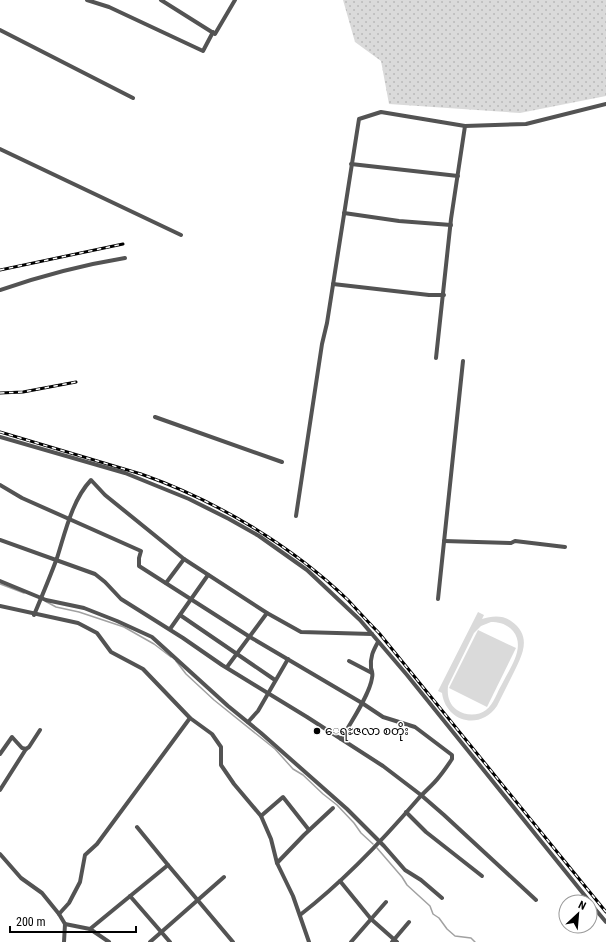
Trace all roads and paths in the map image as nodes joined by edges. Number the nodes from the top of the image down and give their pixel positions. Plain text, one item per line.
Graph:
1 (87, 0) edge
2 (170, 0) edge
3 (235, 0) edge
4 (163, 2) edge
5 (0, 30) edge
6 (213, 32) junction
7 (133, 98) dead end
8 (606, 104) edge
9 (465, 126) junction
10 (0, 149) edge
11 (352, 164) junction
12 (458, 176) junction
13 (344, 213) junction
14 (451, 225) junction
15 (181, 234) dead end
16 (126, 258) dead end
17 (333, 284) junction
18 (0, 290) edge
19 (444, 295) junction
20 (436, 358) dead end
21 (463, 361) dead end
22 (155, 417) dead end
23 (0, 436) edge
24 (282, 462) dead end
25 (0, 485) edge
26 (296, 516) dead end
27 (69, 519) junction
28 (0, 540) edge
29 (444, 540) junction
30 (565, 547) dead end
31 (56, 559) junction
32 (184, 559) junction
33 (208, 575) junction
34 (0, 582) edge
35 (166, 583) junction
36 (41, 598) junction
37 (191, 599) junction
38 (438, 599) dead end
39 (0, 606) edge
40 (267, 613) junction
41 (34, 615) junction
42 (180, 615) junction
43 (170, 629) junction
44 (372, 634) junction
45 (250, 637) junction
46 (378, 642) junction
47 (238, 654) junction
48 (288, 659) junction
49 (349, 661) dead end
50 (227, 667) junction
51 (372, 673) junction
52 (276, 680) junction
53 (267, 693) junction
54 (362, 703) junction
55 (190, 718) junction
56 (248, 722) junction
57 (40, 730) dead end
58 (341, 739) junction
59 (26, 749) junction
60 (0, 754) edge
61 (0, 790) edge
62 (421, 795) junction
63 (333, 808) dead end
64 (406, 812) junction
65 (261, 816) junction
66 (137, 827) dead end
67 (309, 830) junction
68 (379, 842) junction
69 (0, 854) edge
70 (277, 862) junction
71 (168, 866) junction
72 (482, 876) dead end
73 (224, 877) dead end
74 (340, 881) junction
75 (584, 894) edge
76 (130, 896) junction
77 (442, 898) dead end
78 (536, 900) dead end
79 (198, 901) junction
80 (386, 902) dead end
81 (598, 912) edge
82 (59, 914) junction
83 (300, 915) junction
84 (371, 919) junction
85 (409, 922) dead end
86 (606, 922) edge
87 (65, 924) junction
88 (90, 929) junction
89 (161, 932) junction
90 (394, 941) edge
91 (64, 942) edge
92 (108, 942) edge
93 (150, 942) edge
94 (170, 942) edge
95 (233, 942) edge
96 (309, 942) edge
97 (351, 942) edge

1 - 6 street
2 - 4 street
3 - 6 street
4 - 6 street
5 - 7 street
8 - 9 street
9 - 11 street
9 - 12 street
10 - 15 street
11 - 12 street
11 - 13 street
12 - 14 street
13 - 14 street
13 - 17 street
14 - 19 street
16 - 18 street
17 - 19 street
17 - 26 street
19 - 20 street
21 - 29 street
22 - 24 street
23 - 44 street
25 - 27 street
27 - 31 street
27 - 32 street
27 - 35 street
28 - 31 street
29 - 30 street
29 - 38 street
31 - 36 street
31 - 43 street
32 - 33 street
32 - 35 street
33 - 37 street
33 - 40 street
34 - 36 street
35 - 37 street
36 - 41 street
36 - 56 street
37 - 42 street
37 - 45 street
39 - 41 street
40 - 44 street
40 - 45 street
41 - 55 street
42 - 43 street
42 - 47 street
43 - 50 street
44 - 46 street
45 - 47 street
45 - 48 street
46 - 51 street
46 - 75 street
47 - 50 street
47 - 52 street
48 - 52 street
48 - 54 street
49 - 51 street
50 - 53 street
51 - 54 street
52 - 53 street
53 - 56 street
53 - 58 street
54 - 58 street
54 - 62 street
55 - 65 street
55 - 82 street
56 - 68 street
57 - 59 street
58 - 62 street
59 - 60 street
59 - 61 street
62 - 64 street
62 - 78 street
63 - 67 street
64 - 68 street
64 - 72 street
65 - 67 street
65 - 70 street
66 - 71 street
67 - 70 street
68 - 74 street
68 - 77 street
69 - 82 street
70 - 83 street
71 - 76 street
71 - 79 street
73 - 79 street
74 - 83 street
74 - 84 street
76 - 88 street
76 - 89 street
79 - 89 street
79 - 95 street
80 - 84 street
81 - 86 street
82 - 87 street
83 - 96 street
84 - 90 street
84 - 97 street
85 - 90 street
87 - 88 street
87 - 91 street
88 - 92 street
89 - 93 street
89 - 94 street

